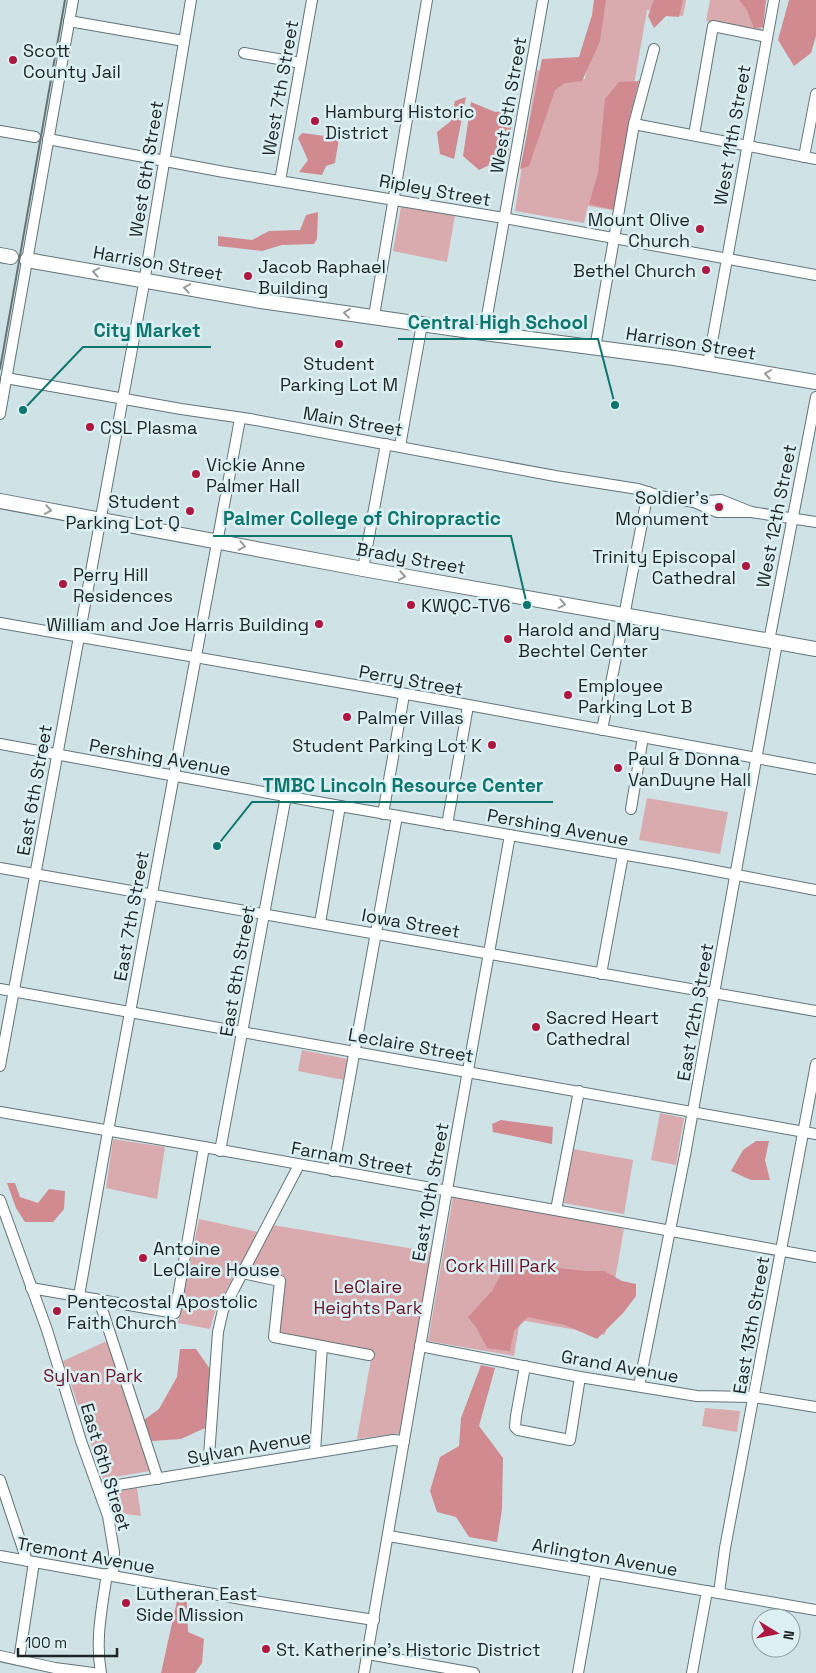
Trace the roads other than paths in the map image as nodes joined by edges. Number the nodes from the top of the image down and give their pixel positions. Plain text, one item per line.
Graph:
1 (72, 0) edge
2 (191, 0) edge
3 (312, 0) edge
4 (427, 0) edge
5 (543, 0) edge
6 (774, 0) edge
7 (69, 21) junction
8 (767, 37) junction
9 (184, 41) junction
10 (654, 49) dead end
11 (244, 53) dead end
12 (301, 63) junction
13 (816, 95) edge
14 (634, 124) junction
15 (0, 131) edge
16 (694, 135) junction
17 (35, 137) dead end
18 (48, 139) junction
19 (747, 145) junction
20 (804, 156) junction
21 (816, 159) edge
22 (165, 160) junction
23 (280, 181) junction
24 (392, 199) junction
25 (504, 218) junction
26 (615, 238) junction
27 (726, 258) junction
28 (27, 260) junction
29 (816, 275) edge
30 (144, 281) junction
31 (374, 316) junction
32 (422, 324) junction
33 (484, 333) junction
34 (595, 348) junction
35 (708, 364) junction
36 (6, 378) junction
37 (816, 382) edge
38 (816, 397) edge
39 (122, 399) junction
40 (0, 414) edge
41 (240, 419) junction
42 (386, 444) junction
43 (400, 446) junction
44 (648, 492) junction
45 (0, 501) edge
46 (793, 518) junction
47 (100, 520) junction
48 (816, 522) edge
49 (217, 542) junction
50 (363, 569) junction
51 (624, 615) junction
52 (0, 623) edge
53 (78, 636) junction
54 (773, 642) junction
55 (816, 648) edge
56 (195, 657) junction
57 (404, 695) junction
58 (468, 706) junction
59 (602, 730) junction
60 (643, 738) junction
61 (0, 744) edge
62 (57, 754) junction
63 (756, 759) junction
64 (816, 769) edge
65 (173, 776) junction
66 (286, 796) junction
67 (340, 806) junction
68 (631, 808) dead end
69 (383, 814) junction
70 (397, 816) junction
71 (447, 825) junction
72 (510, 836) junction
73 (623, 855) junction
74 (0, 868) edge
75 (35, 874) junction
76 (736, 875) junction
77 (816, 890) edge
78 (151, 895) junction
79 (264, 914) junction
80 (320, 924) junction
81 (376, 934) junction
82 (488, 953) junction
83 (601, 974) junction
84 (0, 989) edge
85 (14, 991) junction
86 (715, 994) junction
87 (816, 1011) edge
88 (130, 1012) junction
89 (243, 1031) junction
90 (356, 1051) junction
91 (816, 1064) edge
92 (0, 1066) edge
93 (468, 1071) junction
94 (579, 1090) junction
95 (0, 1112) edge
96 (693, 1112) junction
97 (108, 1131) junction
98 (803, 1131) junction
99 (816, 1134) edge
100 (204, 1147) junction
101 (220, 1151) junction
102 (299, 1165) junction
103 (333, 1171) junction
104 (447, 1192) junction
105 (0, 1200) edge
106 (556, 1210) junction
107 (670, 1230) junction
108 (781, 1251) junction
109 (816, 1257) edge
110 (242, 1273) junction
111 (31, 1288) junction
112 (79, 1296) junction
113 (99, 1300) junction
114 (322, 1346) junction
115 (420, 1346) junction
116 (369, 1355) dead end
117 (525, 1366) junction
118 (580, 1377) junction
119 (639, 1386) junction
120 (754, 1397) junction
121 (816, 1407) edge
122 (404, 1441) junction
123 (315, 1452) junction
124 (208, 1470) junction
125 (158, 1479) junction
126 (0, 1480) edge
127 (99, 1489) junction
128 (388, 1536) junction
129 (0, 1556) edge
130 (30, 1562) junction
131 (596, 1572) junction
132 (110, 1575) junction
133 (707, 1591) junction
134 (719, 1593) junction
135 (816, 1610) edge
136 (374, 1620) junction
137 (368, 1654) junction
138 (0, 1656) edge
139 (19, 1660) junction
140 (55, 1671) edge
141 (93, 1673) edge
142 (100, 1673) edge
143 (364, 1673) edge
144 (474, 1673) edge
145 (578, 1673) edge
146 (692, 1673) edge

1 - 7 street
2 - 9 street, West 6th Street
3 - 12 street, West 7th Street
4 - 24 street
5 - 25 street, West 9th Street
6 - 8 street, West 11th Street
7 - 9 street
7 - 18 street
8 - 16 street
8 - 19 street, West 11th Street
9 - 22 street, West 6th Street
10 - 14 street
11 - 12 street
12 - 23 street, West 7th Street
13 - 20 street
14 - 16 street
14 - 26 street
15 - 17 street
16 - 19 street
18 - 22 street, Ripley Street
18 - 28 street
19 - 20 street
19 - 27 street, West 11th Street
20 - 21 street
22 - 23 street, Ripley Street
22 - 30 street, West 6th Street
23 - 24 street, Ripley Street
24 - 25 street, Ripley Street
24 - 31 street
25 - 26 street, Ripley Street
25 - 33 street, West 9th Street
26 - 27 street, Ripley Street
26 - 34 street
27 - 29 street, Ripley Street
27 - 35 street, West 11th Street
30 -> 28 highway, Harrison Street
28 - 36 street
31 -> 30 highway, Harrison Street
30 - 39 street, West 6th Street
31 - 32 highway, Harrison Street
32 - 33 highway, Harrison Street
32 - 43 street
33 - 34 highway, Harrison Street
34 - 35 highway, Harrison Street
37 -> 35 highway, Harrison Street
36 - 39 street, Main Street
36 - 40 street
38 - 46 street, West 12th Street
39 - 41 street, Main Street
39 - 47 street, West 6th Street
41 - 42 street, Main Street
41 - 49 street
42 - 43 street, Main Street
42 - 50 street
43 - 44 street, Main Street
44 - 46 street, Main Street
44 - 51 street
45 -> 47 highway, Brady Street
46 - 48 street, Main Street
46 - 54 street, West 12th Street
47 - 49 highway, Brady Street
47 - 53 street, East 6th Street
49 -> 50 highway, Brady Street
49 - 56 street, East 7th Street
50 -> 51 highway, Brady Street
51 - 54 highway, Brady Street
51 - 59 street
52 - 53 street, Perry Street
53 - 56 street, Perry Street
53 - 62 street, East 6th Street
54 - 55 highway, Brady Street
54 - 63 street, East 12th Street
56 - 57 street, Perry Street
56 - 65 street, East 7th Street
57 - 58 street, Perry Street
57 - 69 street
58 - 59 street, Perry Street
58 - 71 street
59 - 60 street, Perry Street
60 - 63 street, Perry Street
60 - 68 street
61 - 62 street, Pershing Avenue
62 - 65 street, Pershing Avenue
62 - 75 street, East 6th Street
63 - 64 street, Perry Street
63 - 76 street, East 12th Street
65 - 66 street, Pershing Avenue
65 - 78 street, East 7th Street
66 - 67 street, Pershing Avenue
66 - 79 street, East 8th Street
67 - 69 street, Pershing Avenue
67 - 80 street
69 - 70 street, Pershing Avenue
70 - 71 street, Pershing Avenue
70 - 81 street
71 - 72 street, Pershing Avenue
72 - 73 street, Pershing Avenue
72 - 82 street, East 10th Street
73 - 76 street, Pershing Avenue
73 - 83 street
74 - 75 street, Iowa Street
75 - 78 street, Iowa Street
75 - 85 street, East 6th Street
76 - 77 street, Pershing Avenue
76 - 86 street, East 12th Street
78 - 79 street, Iowa Street
78 - 88 street, East 7th Street
79 - 80 street, Iowa Street
79 - 89 street, East 8th Street
80 - 81 street, Iowa Street
81 - 82 street, Iowa Street
81 - 90 street
82 - 83 street, Iowa Street
82 - 93 street, East 10th Street
83 - 86 street, Iowa Street
84 - 85 street, Leclaire Street
85 - 88 street, Leclaire Street
85 - 92 street, East 6th Street
86 - 87 street, Iowa Street
86 - 96 street, East 12th Street
88 - 89 street, Leclaire Street
88 - 97 street, East 7th Street
89 - 90 street, Leclaire Street
89 - 101 street, East 8th Street
90 - 93 street, Leclaire Street
90 - 103 street
91 - 98 street, East 13th Street
93 - 94 street, Leclaire Street
93 - 104 street, East 10th Street
94 - 96 street, Leclaire Street
94 - 106 street
95 - 97 street, Farnam Street
96 - 98 street, Leclaire Street
96 - 107 street, East 12th Street
97 - 100 street, Farnam Street
97 - 112 street, East 7th Street
98 - 99 street, Leclaire Street
98 - 108 street, East 13th Street
100 - 101 street, Farnam Street
100 - 113 street
101 - 102 street, Farnam Street
102 - 103 street, Farnam Street
102 - 110 street
103 - 104 street, Farnam Street
104 - 106 street, Farnam Street
104 - 115 street, East 10th Street
105 - 111 street, East 6th Street
106 - 107 street, Farnam Street
107 - 108 street, Farnam Street
107 - 119 street, East 12th Street
108 - 109 street, Farnam Street
108 - 120 street, East 13th Street
110 - 114 street
110 - 124 street
111 - 112 street
111 - 127 street, East 6th Street
112 - 113 street
113 - 125 street
114 - 116 street
114 - 123 street
115 - 117 street, Grand Avenue
115 - 122 street, East 10th Street
117 - 118 street, Grand Avenue
117 - 118 street
118 - 119 street, Grand Avenue
119 - 120 street, Grand Avenue
120 - 121 street, Grand Avenue
120 - 134 street, East 13th Street
122 - 123 street, Sylvan Avenue
122 - 128 street, East 10th Street
123 - 124 street, Sylvan Avenue
124 - 125 street, Sylvan Avenue
125 - 127 street, Sylvan Avenue
126 - 130 street
127 - 132 street, East 6th Street
128 - 131 street, Arlington Avenue
128 - 136 street, East 10th Street
129 - 130 street, Tremont Avenue
130 - 132 street, Tremont Avenue
130 - 139 street
131 - 133 street, Arlington Avenue
131 - 145 street
132 - 136 street, Tremont Avenue
132 - 142 street, East 6th Street
133 - 134 street, Arlington Avenue
133 - 146 street
134 - 135 street, Arlington Avenue
136 - 137 street, East 10th Street
137 - 143 street, East 10th Street
137 - 144 street
138 - 139 street
139 - 140 street
140 - 141 street

